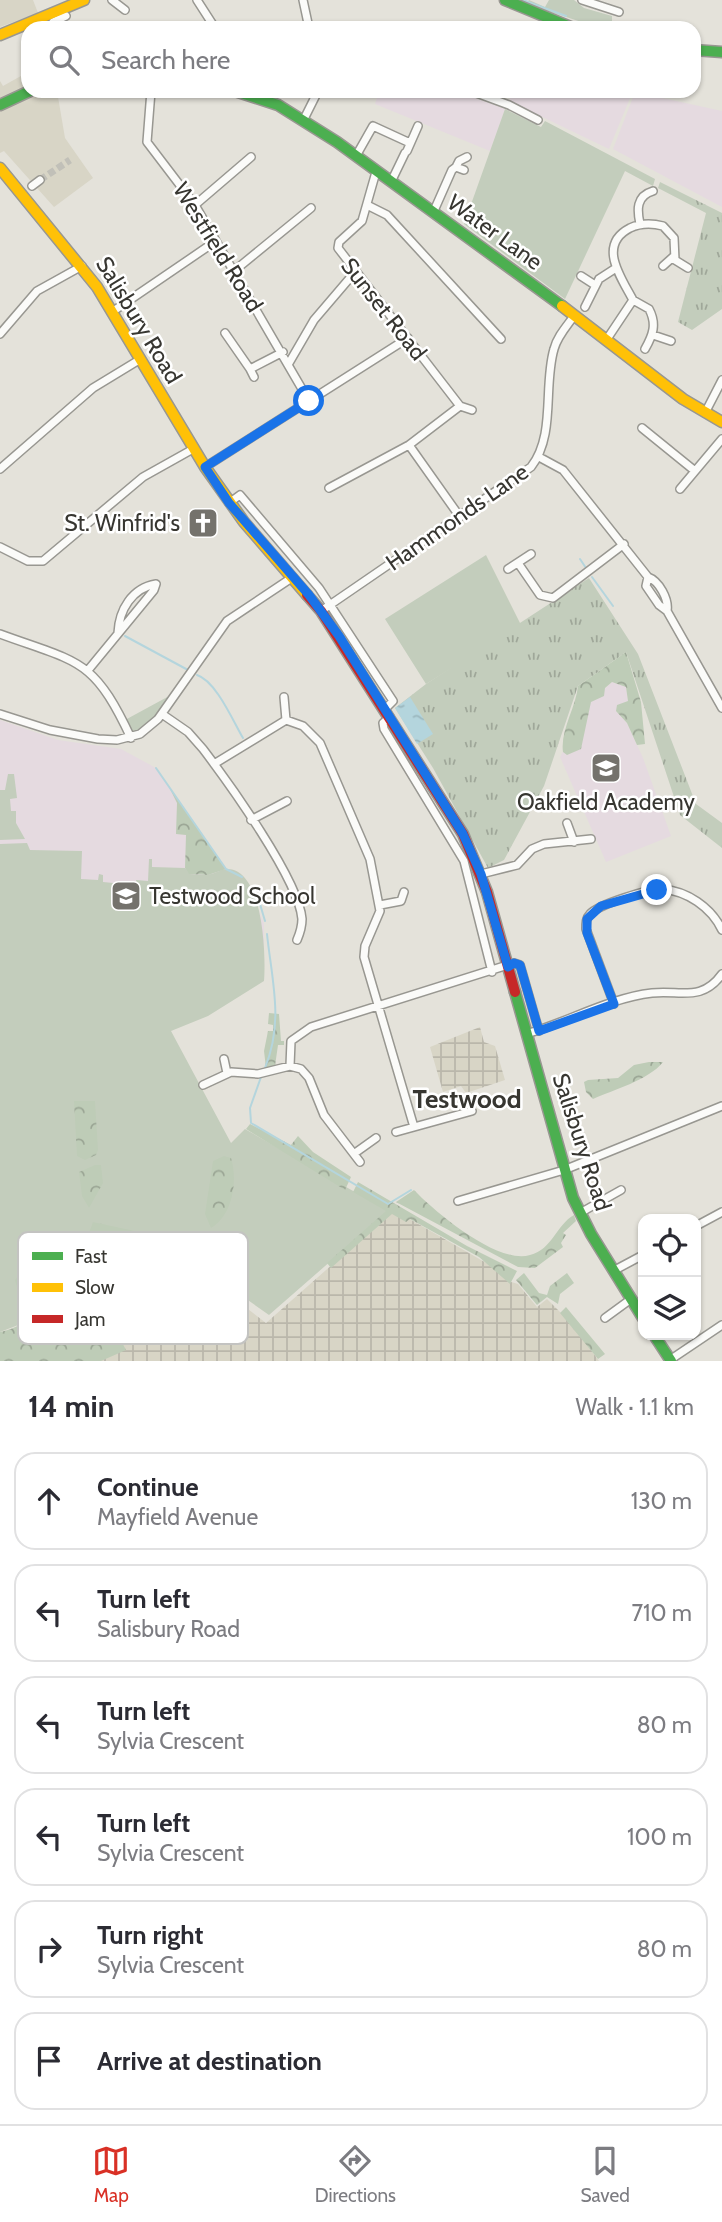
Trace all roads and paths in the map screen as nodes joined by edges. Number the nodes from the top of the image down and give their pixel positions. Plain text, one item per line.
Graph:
1 (82, 0) edge
2 (112, 0) edge
3 (197, 0) edge
4 (303, 0) edge
5 (505, 0) edge
6 (582, 0) edge
7 (125, 10) dead end
8 (619, 12) dead end
9 (38, 21) edge
10 (210, 21) edge
11 (308, 21) edge
12 (556, 21) edge
13 (21, 27) edge
14 (0, 35) edge
15 (701, 50) edge
16 (722, 52) edge
17 (21, 95) edge
18 (150, 98) edge
19 (256, 98) edge
20 (314, 98) edge
21 (490, 98) edge
22 (0, 105) edge
23 (538, 120) dead end
24 (303, 121) junction
25 (418, 126) dead end
26 (411, 142) junction
27 (356, 156) junction
28 (251, 157) dead end
29 (467, 157) dead end
30 (0, 167) edge
31 (376, 172) junction
32 (40, 180) tunnel mouth
33 (391, 182) junction
34 (642, 185) dead end
35 (32, 186) dead end
36 (629, 203) dead end
37 (195, 205) junction
38 (367, 205) junction
39 (638, 206) junction
40 (311, 208) dead end
41 (433, 213) junction
42 (640, 224) junction
43 (216, 241) junction
44 (673, 257) junction
45 (82, 266) junction
46 (663, 266) dead end
47 (616, 268) junction
48 (688, 268) dead end
49 (234, 271) junction
50 (355, 272) junction
51 (581, 276) dead end
52 (595, 285) junction
53 (633, 300) junction
54 (584, 307) dead end
55 (112, 312) junction
56 (574, 316) junction
57 (225, 332) dead end
58 (0, 334) edge
59 (653, 335) junction
60 (408, 338) junction
61 (497, 338) dead end
62 (607, 339) junction
63 (671, 341) dead end
64 (645, 349) dead end
65 (283, 352) junction
66 (139, 360) junction
67 (289, 363) junction
68 (722, 380) edge
69 (309, 401) junction
70 (460, 406) junction
71 (472, 410) dead end
72 (705, 414) junction
73 (722, 422) edge
74 (642, 428) dead end
75 (722, 439) edge
76 (409, 445) junction
77 (193, 449) junction
78 (539, 457) junction
79 (205, 467) junction
80 (0, 469) edge
81 (695, 471) junction
82 (329, 488) dead end
83 (680, 489) dead end
84 (229, 503) junction
85 (460, 517) junction
86 (624, 544) junction
87 (0, 547) edge
88 (531, 554) dead end
89 (517, 563) junction
90 (508, 569) dead end
91 (294, 577) junction
92 (326, 608) junction
93 (118, 633) junction
94 (0, 634) edge
95 (89, 669) junction
96 (284, 697) dead end
97 (722, 708) edge
98 (387, 713) junction
99 (0, 714) edge
100 (162, 714) junction
101 (286, 720) junction
102 (131, 738) junction
103 (214, 764) junction
104 (288, 801) dead end
105 (251, 820) junction
106 (567, 823) dead end
107 (592, 839) dead end
108 (575, 842) junction
109 (481, 874) junction
110 (404, 900) dead end
111 (380, 905) junction
112 (722, 930) edge
113 (297, 940) dead end
114 (508, 967) junction
115 (492, 972) junction
116 (722, 974) edge
117 (614, 1004) junction
118 (378, 1007) junction
119 (539, 1031) junction
120 (526, 1034) junction
121 (224, 1059) dead end
122 (290, 1066) junction
123 (227, 1073) junction
124 (203, 1085) dead end
125 (722, 1106) edge
126 (472, 1111) dead end
127 (414, 1127) junction
128 (396, 1132) dead end
129 (376, 1138) dead end
130 (355, 1153) junction
131 (360, 1162) dead end
132 (564, 1170) junction
133 (621, 1190) dead end
134 (458, 1201) dead end
135 (722, 1212) edge
136 (580, 1213) junction
137 (701, 1223) edge
138 (638, 1258) edge
139 (613, 1271) junction
140 (631, 1299) junction
141 (638, 1310) edge
142 (605, 1318) dead end
143 (722, 1325) edge
144 (657, 1340) edge
145 (670, 1360) edge

1 - 9 main road
2 - 7 street
3 - 10 street
4 - 11 street
5 - 12 main road
6 - 8 street
13 - 14 main road
15 - 16 main road
17 - 22 main road
18 - 37 street, Westfield Road
19 - 24 main road, Water Lane
20 - 24 street
21 - 23 street
24 - 27 main road, Water Lane
25 - 26 street
26 - 27 street
26 - 33 street
27 - 31 main road, Water Lane
28 - 37 street
29 - 41 street
30 - 45 main road, Salisbury Road
31 - 33 main road, Water Lane
31 - 38 street, Sunset Road
32 - 35 street
33 - 41 main road, Water Lane
34 - 39 street
36 - 39 street
37 - 43 street, Westfield Road
38 - 50 street, Sunset Road
38 - 61 street
39 - 42 street
40 - 49 street
41 - 56 main road, Water Lane
42 - 44 street
42 - 47 street
43 - 49 street, Westfield Road
43 - 55 street
44 - 46 street
44 - 48 street
45 - 55 main road, Salisbury Road
45 - 58 street
47 - 52 street
47 - 53 street
49 - 65 street, Westfield Road
50 - 60 street, Sunset Road
50 - 67 street
51 - 52 street
52 - 54 street
53 - 59 street
53 - 62 street
55 - 66 main road, Salisbury Road
56 - 62 main road, Water Lane
56 - 78 street, Hammonds Lane
57 - 65 street
59 - 63 street
59 - 64 street
60 - 69 street
60 - 70 street, Sunset Road
62 - 72 main road, Water Lane
65 - 67 street, Westfield Road
66 - 77 main road, Salisbury Road
66 - 80 street
67 - 69 street, Westfield Road
68 - 72 street
69 - 79 street
70 - 71 street
70 - 76 street
72 - 73 main road, Water Lane
74 - 81 street
75 - 81 street
76 - 82 street
76 - 85 street
77 - 79 main road, Salisbury Road
77 - 87 street
78 - 85 street, Hammonds Lane
78 - 86 street
79 - 84 main road, Salisbury Road
81 - 83 street
84 - 91 main road, Salisbury Road
84 - 92 street, Salisbury Road
85 - 92 street, Hammonds Lane
86 - 89 street
86 - 97 street
88 - 89 street
89 - 90 street
91 - 92 main road, Salisbury Road
91 - 100 street
92 - 98 main road, Salisbury Road
93 - 93 street
93 - 95 street
94 - 95 street
95 - 102 street
96 - 101 street
98 - 109 main road, Salisbury Road
98 - 115 street, Salisbury Road
99 - 102 street
100 - 102 street
100 - 103 street
101 - 103 street
101 - 111 street
103 - 105 street
104 - 105 street
105 - 113 street
106 - 108 street
107 - 108 street
108 - 109 street
109 - 114 main road, Salisbury Road
110 - 111 street
111 - 118 street
112 - 117 street
114 - 115 street
114 - 119 street, Salisbury Road
114 - 120 main road, Salisbury Road
115 - 118 street
116 - 117 street
117 - 119 street
118 - 122 street
118 - 127 street
119 - 120 street
120 - 132 main road, Salisbury Road
121 - 123 street
122 - 123 street
122 - 130 street
123 - 124 street
125 - 132 street
126 - 127 street
127 - 128 street
129 - 130 street
130 - 131 street
132 - 134 street
132 - 136 main road, Salisbury Road
133 - 136 street
135 - 137 street
136 - 139 main road, Salisbury Road
138 - 139 street
139 - 140 main road, Salisbury Road
140 - 141 main road, Salisbury Road
140 - 142 street
143 - 145 street
144 - 145 main road

